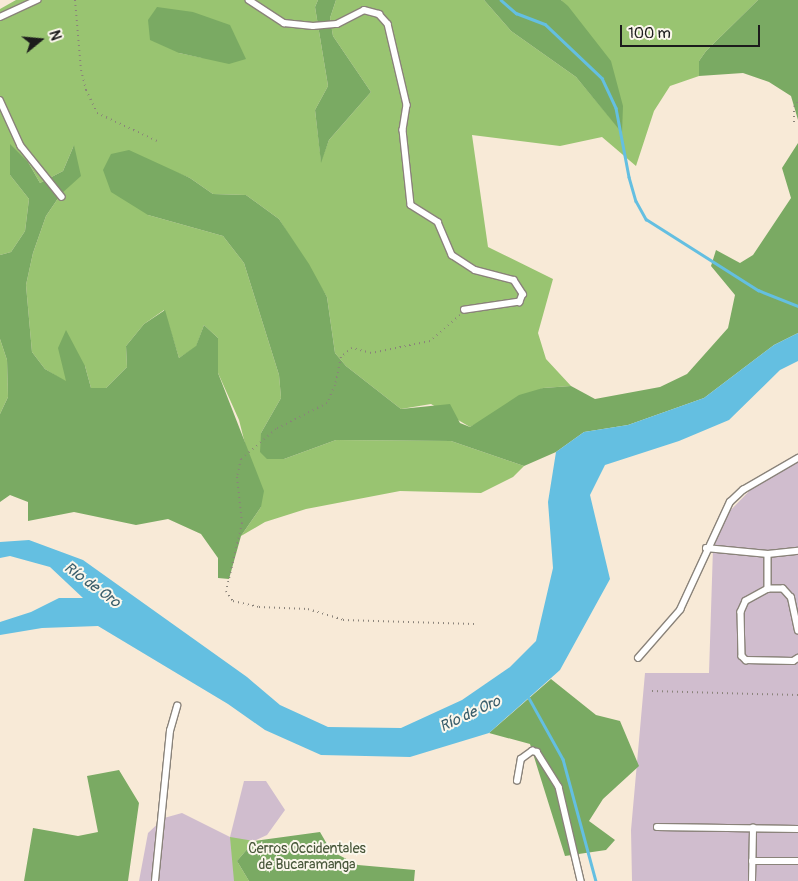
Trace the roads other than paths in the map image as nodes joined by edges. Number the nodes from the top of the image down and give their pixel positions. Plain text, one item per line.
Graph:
1 (37, 0) edge
2 (249, 0) edge
3 (0, 17) edge
4 (0, 100) edge
5 (62, 197) dead end
6 (464, 310) road end
7 (798, 458) edge
8 (706, 548) junction
9 (798, 551) edge
10 (768, 554) junction
11 (768, 589) junction
12 (798, 632) edge
13 (638, 658) dead end
14 (798, 658) edge
15 (177, 706) dead end
16 (517, 781) dead end
17 (657, 827) dead end
18 (753, 828) junction
19 (798, 829) edge
20 (752, 861) junction
21 (798, 861) edge
22 (155, 881) edge
23 (581, 881) edge
24 (752, 881) edge

1 - 3 lane
2 - 6 lane
4 - 5 lane
7 - 8 lane
8 - 10 lane
8 - 13 lane
9 - 10 lane
10 - 11 lane
11 - 12 lane
11 - 14 lane
15 - 22 lane
16 - 23 lane
17 - 18 lane
18 - 19 lane
18 - 20 lane
20 - 21 lane
20 - 24 lane

